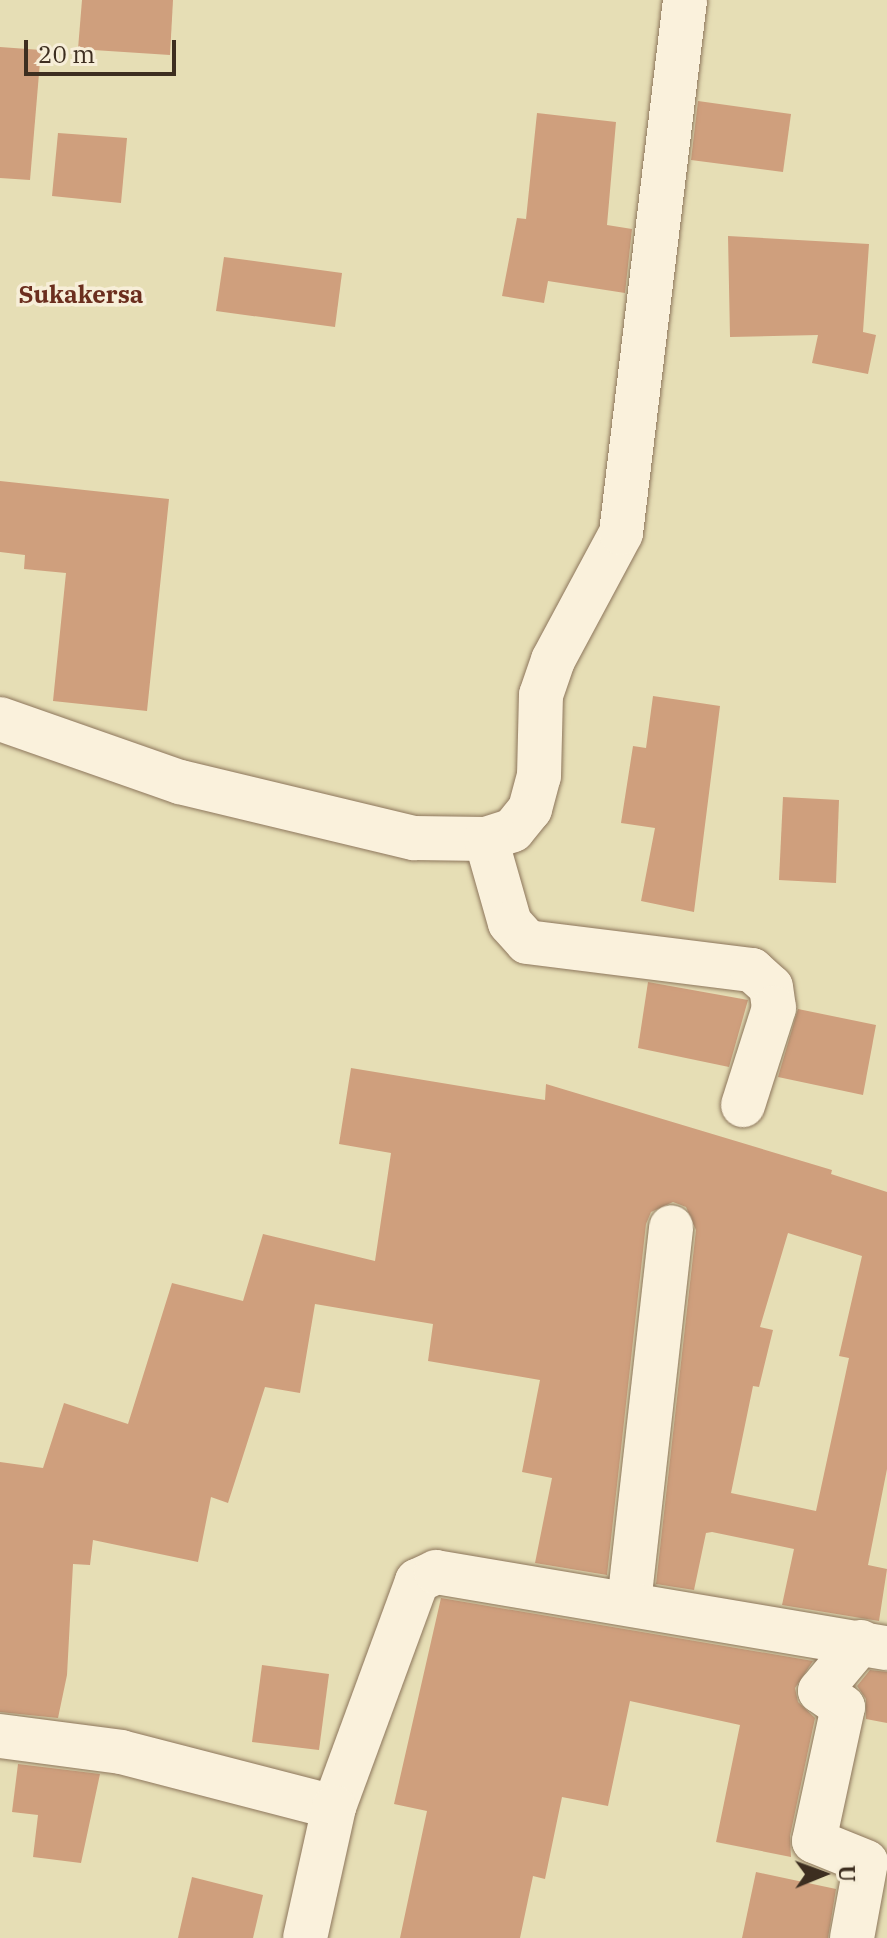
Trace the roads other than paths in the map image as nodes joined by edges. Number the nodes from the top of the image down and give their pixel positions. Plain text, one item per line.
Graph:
1 (685, 0) edge
2 (0, 719) edge
3 (486, 839) junction
4 (743, 1105) dead end
5 (671, 1227) dead end
6 (629, 1603) junction
7 (874, 1645) edge
8 (0, 1736) edge
9 (334, 1807) junction
10 (305, 1938) edge
11 (852, 1938) edge

1 - 3 street
2 - 3 street
3 - 4 street
5 - 6 street
6 - 7 street
6 - 9 street
7 - 11 street
8 - 9 street
9 - 10 street

